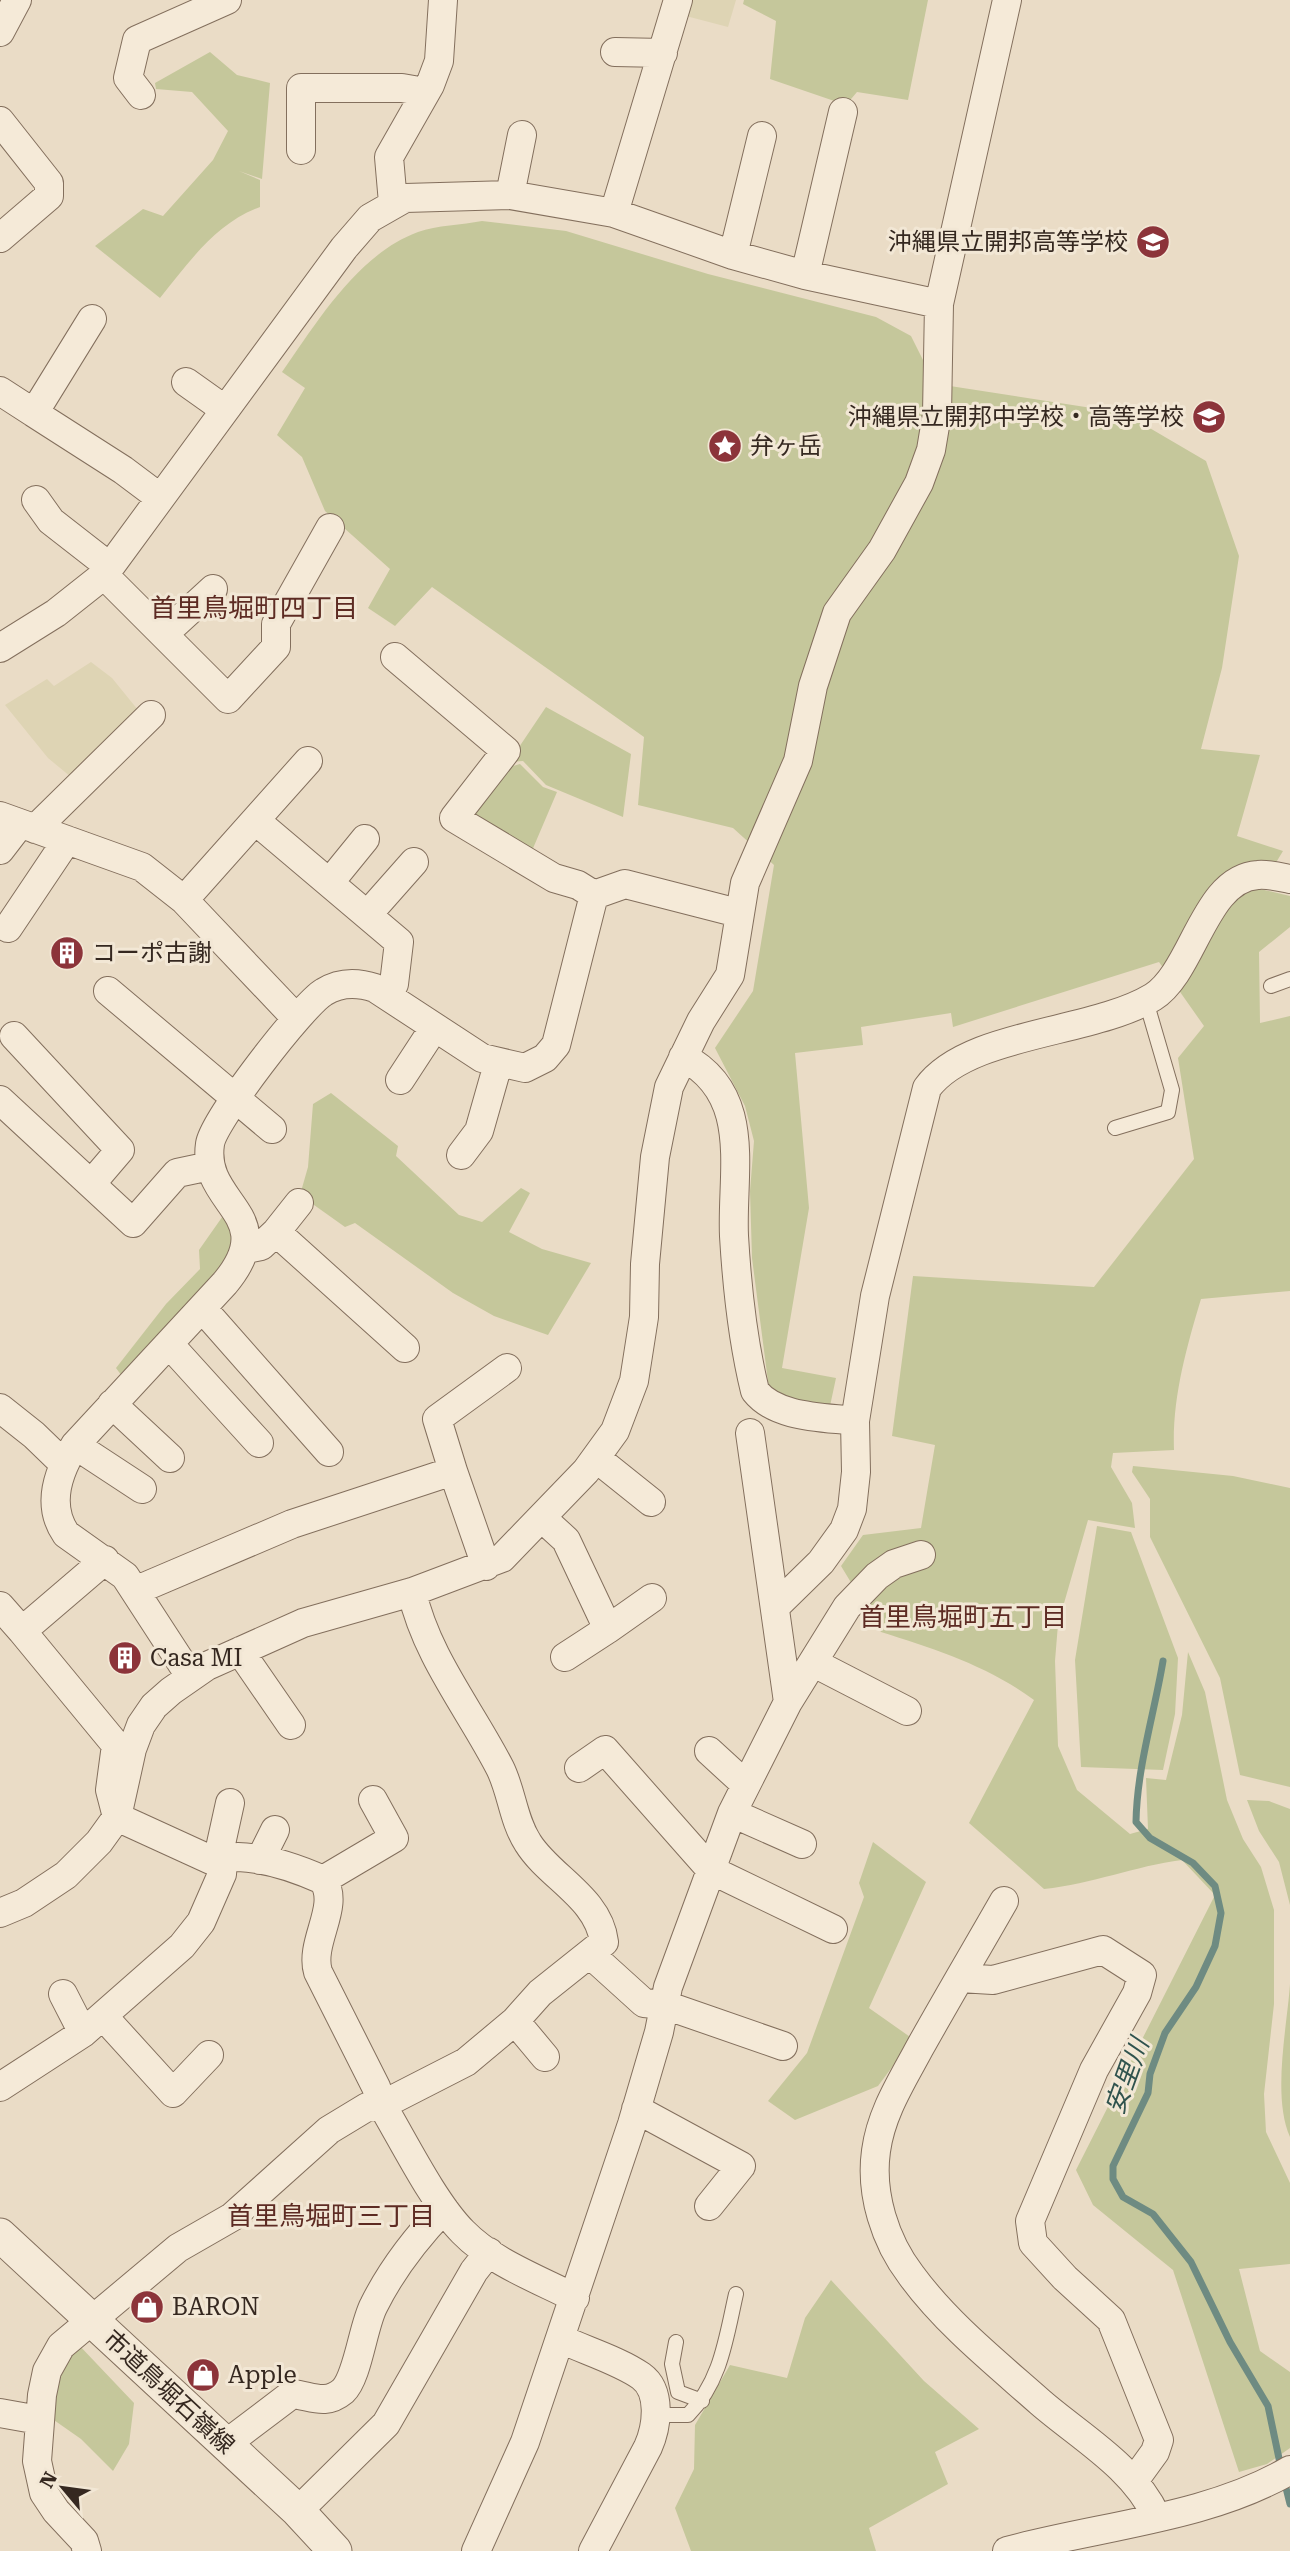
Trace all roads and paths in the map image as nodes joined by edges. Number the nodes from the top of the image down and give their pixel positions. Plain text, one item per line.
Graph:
1 (18, 0) edge
2 (227, 0) edge
3 (443, 0) edge
4 (678, 0) edge
5 (1007, 0) edge
6 (0, 32) edge
7 (615, 52) dead end
8 (663, 53) junction
9 (425, 92) junction
10 (141, 95) dead end
11 (842, 112) dead end
12 (0, 121) edge
13 (522, 135) dead end
14 (762, 136) dead end
15 (301, 150) dead end
16 (510, 195) junction
17 (393, 203) junction
18 (614, 213) junction
19 (0, 238) edge
20 (733, 255) junction
21 (805, 275) junction
22 (939, 303) junction
23 (92, 319) dead end
24 (186, 383) dead end
25 (0, 391) edge
26 (224, 409) junction
27 (34, 413) junction
28 (159, 497) junction
29 (36, 500) dead end
30 (330, 528) dead end
31 (107, 571) junction
32 (212, 589) dead end
33 (164, 633) junction
34 (0, 648) edge
35 (394, 657) dead end
36 (151, 715) dead end
37 (308, 761) dead end
38 (256, 821) junction
39 (18, 823) edge
40 (365, 839) dead end
41 (68, 840) junction
42 (0, 850) edge
43 (414, 862) dead end
44 (1290, 879) edge
45 (330, 882) junction
46 (594, 895) junction
47 (184, 900) junction
48 (738, 913) junction
49 (368, 914) junction
50 (8, 929) dead end
51 (1290, 979) edge
52 (1271, 986) dead end
53 (108, 991) dead end
54 (388, 996) junction
55 (1146, 1001) junction
56 (295, 1017) junction
57 (434, 1028) junction
58 (14, 1037) dead end
59 (683, 1057) junction
60 (498, 1064) junction
61 (400, 1080) dead end
62 (235, 1099) junction
63 (0, 1100) edge
64 (1115, 1128) dead end
65 (272, 1129) dead end
66 (461, 1155) dead end
67 (210, 1167) junction
68 (90, 1184) junction
69 (299, 1203) dead end
70 (276, 1232) junction
71 (247, 1249) junction
72 (202, 1308) junction
73 (169, 1344) junction
74 (405, 1348) dead end
75 (507, 1368) dead end
76 (112, 1404) junction
77 (0, 1408) edge
78 (855, 1421) junction
79 (750, 1433) dead end
80 (259, 1443) dead end
81 (329, 1452) dead end
82 (69, 1455) junction
83 (170, 1458) dead end
84 (596, 1458) junction
85 (453, 1471) junction
86 (142, 1489) dead end
87 (651, 1503) dead end
88 (543, 1519) junction
89 (921, 1555) dead end
90 (105, 1559) junction
91 (486, 1566) junction
92 (136, 1590) junction
93 (412, 1592) junction
94 (652, 1598) dead end
95 (0, 1606) edge
96 (775, 1607) junction
97 (608, 1629) junction
98 (22, 1631) junction
99 (240, 1650) junction
100 (565, 1657) dead end
101 (814, 1663) junction
102 (190, 1676) junction
103 (788, 1702) junction
104 (908, 1711) dead end
105 (291, 1725) dead end
106 (709, 1751) dead end
107 (579, 1768) dead end
108 (745, 1784) junction
109 (373, 1800) dead end
110 (230, 1803) dead end
111 (732, 1813) junction
112 (117, 1817) junction
113 (275, 1830) dead end
114 (802, 1844) dead end
115 (260, 1860) junction
116 (223, 1862) junction
117 (711, 1870) junction
118 (323, 1880) junction
119 (1004, 1901) dead end
120 (2, 1908) edge
121 (833, 1929) dead end
122 (591, 1955) junction
123 (960, 1978) junction
124 (63, 1994) dead end
125 (665, 2005) junction
126 (514, 2021) junction
127 (93, 2024) junction
128 (783, 2046) dead end
129 (209, 2055) dead end
130 (545, 2057) dead end
131 (0, 2087) edge
132 (382, 2105) junction
133 (636, 2109) junction
134 (709, 2206) dead end
135 (444, 2209) junction
136 (0, 2235) edge
137 (489, 2252) junction
138 (736, 2294) dead end
139 (575, 2298) junction
140 (90, 2319) junction
141 (561, 2339) junction
142 (676, 2342) dead end
143 (702, 2401) junction
144 (0, 2413) edge
145 (657, 2414) junction
146 (39, 2420) junction
147 (226, 2444) junction
148 (1290, 2470) edge
149 (1134, 2481) junction
150 (298, 2511) junction
151 (1156, 2516) junction
152 (87, 2551) edge
153 (335, 2551) edge
154 (476, 2551) edge
155 (593, 2551) edge
156 (1007, 2551) edge

1 - 6 street
2 - 10 street
3 - 9 street
4 - 8 street
5 - 22 street
7 - 8 street
8 - 18 street
9 - 15 street
9 - 17 street
11 - 21 street
12 - 19 street
13 - 16 street
14 - 20 street
16 - 17 street
16 - 18 street
17 - 26 street
18 - 20 street
20 - 21 street
21 - 22 street
22 - 48 street
23 - 27 street
24 - 26 street
25 - 27 street
26 - 28 street
27 - 28 street
28 - 31 street
29 - 31 street
30 - 33 street
31 - 33 street
31 - 34 street
32 - 33 street
35 - 46 street
36 - 39 street
37 - 38 street
38 - 45 street
38 - 47 street
39 - 41 street
39 - 42 street
40 - 45 street
41 - 47 street
41 - 50 street
43 - 49 street
44 - 55 street
45 - 49 street
46 - 48 street
46 - 60 street
47 - 56 street
48 - 59 street
49 - 54 street
51 - 52 lane
53 - 62 street
54 - 56 street
54 - 57 street
55 - 64 lane
55 - 78 street
56 - 62 street
57 - 60 street
57 - 61 street
58 - 68 street
59 - 78 street
59 - 84 street
60 - 66 street
62 - 65 street
62 - 67 street
63 - 68 street
67 - 68 street
67 - 71 street
69 - 70 street
70 - 71 street
70 - 74 street
71 - 72 street
72 - 73 street
72 - 81 street
73 - 76 street
73 - 80 street
75 - 85 street
76 - 82 street
76 - 83 street
77 - 82 street
78 - 96 street
79 - 96 street
82 - 86 street
82 - 90 street
84 - 87 street
84 - 88 street
85 - 91 street
85 - 92 street
88 - 91 street
88 - 97 street
89 - 101 street
90 - 92 street
90 - 98 street
91 - 93 street
92 - 102 street
93 - 99 street
93 - 122 street
94 - 97 street
95 - 98 street
96 - 103 street
97 - 100 street
98 - 112 street
99 - 102 street
99 - 105 street
101 - 103 street
101 - 104 street
102 - 112 street
103 - 108 street
106 - 108 street
107 - 117 street
108 - 111 street
109 - 118 street
110 - 116 street
111 - 114 street
111 - 117 street
112 - 116 street
112 - 120 street
113 - 115 street
115 - 116 street
115 - 118 street
116 - 127 street
117 - 121 street
117 - 125 street
118 - 132 street
119 - 123 street
122 - 125 street
122 - 126 street
123 - 149 street
123 - 149 street
124 - 127 street
125 - 128 street
125 - 133 street
126 - 130 street
126 - 132 street
127 - 129 street
127 - 131 street
132 - 135 street
132 - 140 street
133 - 134 street
133 - 139 street
135 - 137 street
135 - 147 street
136 - 140 street, 市道鳥堀石嶺線
137 - 139 street
137 - 150 street
138 - 143 lane
139 - 141 street
140 - 146 street
140 - 147 street, 市道鳥堀石嶺線
141 - 145 street
141 - 154 street
142 - 143 lane
143 - 145 lane
144 - 146 street
145 - 155 street
146 - 152 street
147 - 150 street, 市道鳥堀石嶺線
148 - 151 street
149 - 151 street
150 - 153 street, 市道鳥堀石嶺線
151 - 156 street

